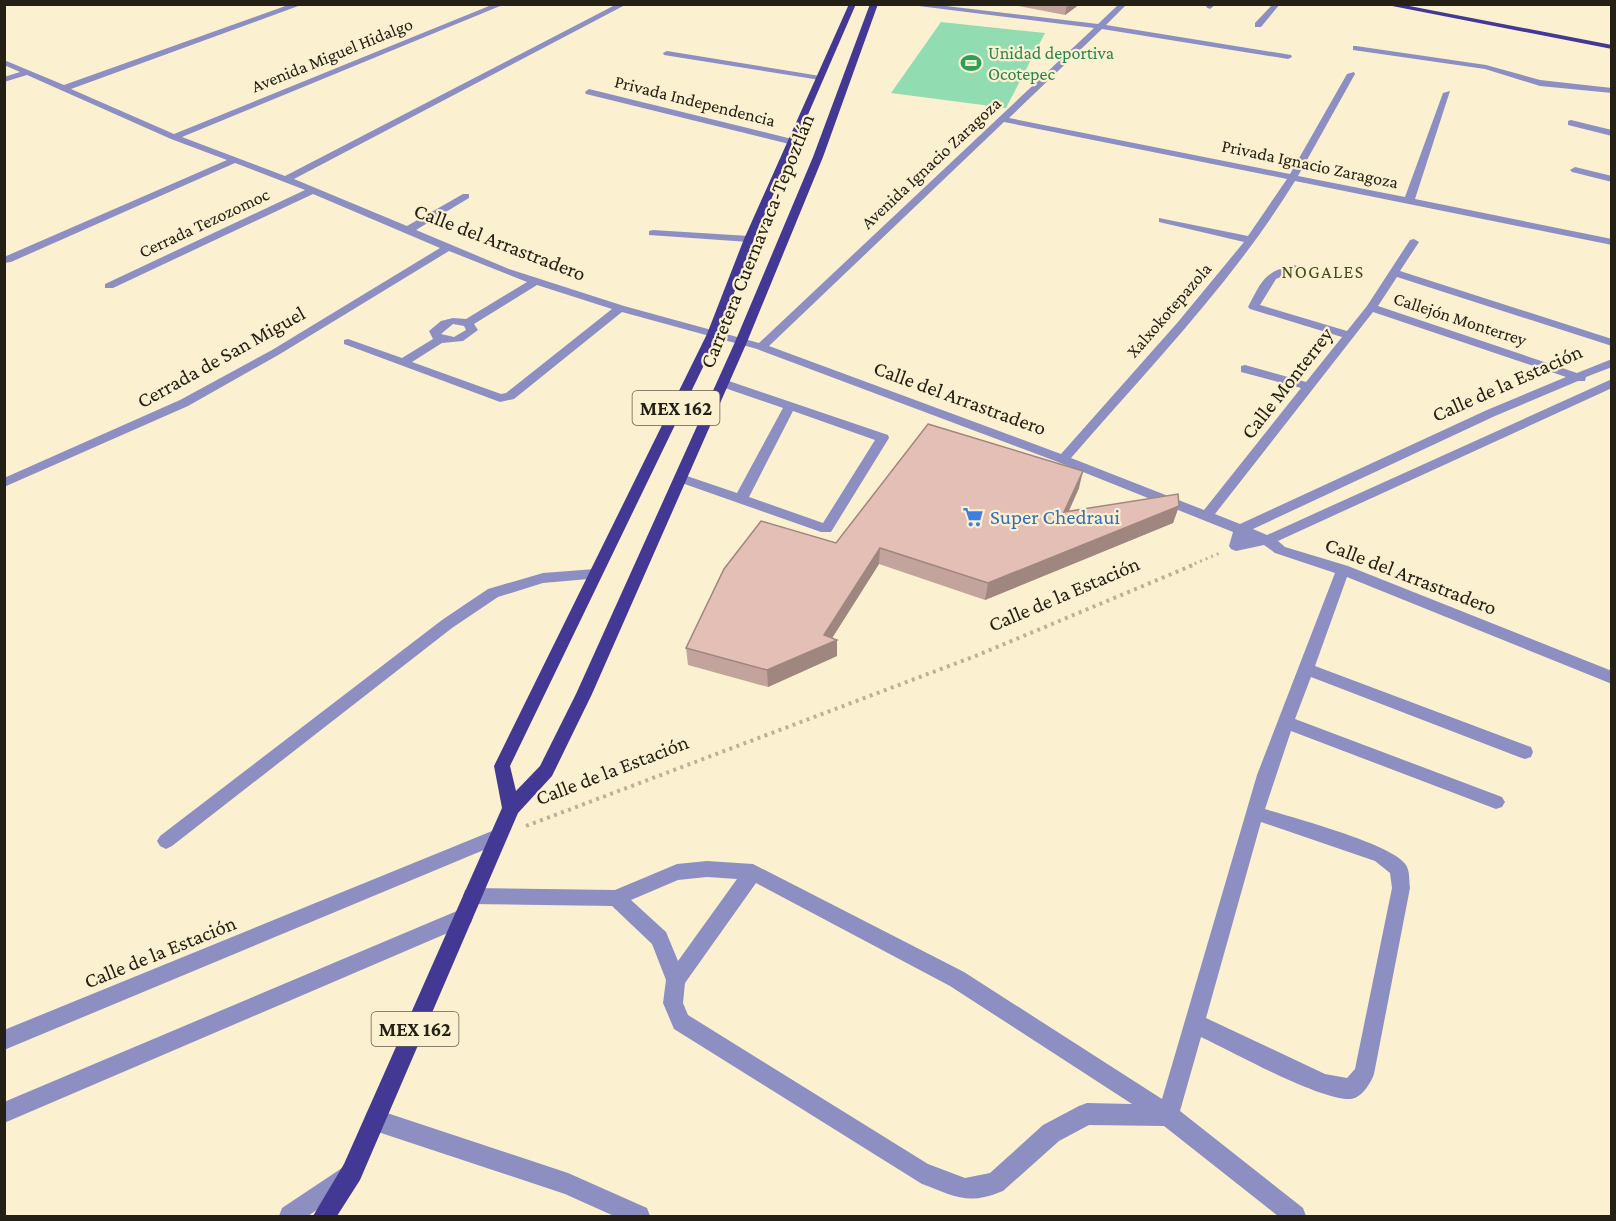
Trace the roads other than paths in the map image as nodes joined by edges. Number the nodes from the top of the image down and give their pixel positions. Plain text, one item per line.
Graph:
1 (502, 4) edge
2 (624, 4) edge
3 (853, 4) edge
4 (874, 4) edge
5 (906, 4) edge
6 (1124, 4) edge
7 (1277, 4) edge
8 (1385, 4) edge
9 (297, 5) edge
10 (1258, 25) dead end
11 (1102, 27) junction
12 (1611, 47) edge
13 (1356, 48) dead end
14 (668, 53) dead end
15 (1288, 57) dead end
16 (4, 62) edge
17 (29, 72) junction
18 (1351, 74) dead end
19 (820, 78) junction
20 (4, 80) edge
21 (65, 88) junction
22 (1611, 91) edge
23 (589, 93) dead end
24 (1447, 93) dead end
25 (1001, 119) junction
26 (1571, 123) dead end
27 (1611, 133) edge
28 (174, 137) junction
29 (794, 142) junction
30 (235, 160) junction
31 (1575, 170) dead end
32 (1292, 177) junction
33 (286, 178) junction
34 (1611, 179) edge
35 (313, 190) junction
36 (466, 196) dead end
37 (1409, 201) junction
38 (1163, 220) dead end
39 (408, 230) junction
40 (653, 233) dead end
41 (749, 239) junction
42 (1251, 240) junction
43 (1414, 242) dead end
44 (1611, 242) edge
45 (447, 248) junction
46 (7, 260) dead end
47 (1295, 268) dead end
48 (1395, 273) junction
49 (536, 280) junction
50 (109, 286) dead end
51 (620, 308) junction
52 (1371, 308) junction
53 (713, 334) junction
54 (1349, 335) junction
55 (348, 342) dead end
56 (741, 342) junction
57 (1611, 343) edge
58 (761, 347) junction
59 (1611, 362) edge
60 (402, 363) junction
61 (1245, 369) dead end
62 (1578, 377) junction
63 (723, 383) junction
64 (1608, 384) edge
65 (1310, 387) junction
66 (790, 406) junction
67 (1063, 459) junction
68 (681, 478) junction
69 (4, 483) edge
70 (741, 499) junction
71 (1207, 515) junction
72 (1241, 529) junction
73 (1267, 540) junction
74 (1343, 570) junction
75 (595, 574) junction
76 (1305, 669) junction
77 (1611, 678) edge
78 (1286, 722) junction
79 (1525, 752) dead end
80 (1496, 802) dead end
81 (511, 808) junction
82 (1255, 813) junction
83 (497, 837) junction
84 (166, 841) dead end
85 (753, 872) junction
86 (472, 896) junction
87 (616, 898) junction
88 (464, 916) junction
89 (676, 980) junction
90 (1196, 1024) junction
91 (4, 1040) edge
92 (4, 1113) edge
93 (1168, 1115) junction
94 (375, 1120) junction
95 (352, 1172) junction
96 (290, 1216) edge
97 (324, 1216) edge
98 (639, 1216) edge
99 (1295, 1216) edge

1 - 28 street, Avenida Miguel Hidalgo
2 - 33 street
3 - 19 main road, Carretera Cuernavaca-Tepoztlán / MEX 162
4 - 56 main road, Carretera Cuernavaca-Tepoztlán / MEX 162
5 - 11 street
6 - 11 street, Avenida Ignacio Zaragoza
7 - 10 street
8 - 12 main road
9 - 21 street
11 - 15 street
11 - 25 street, Avenida Ignacio Zaragoza
13 - 22 street
14 - 19 street
16 - 17 street, Calle del Arrastradero
17 - 20 street
17 - 21 street, Calle del Arrastradero
18 - 32 street, Xalxokotepazola
19 - 29 main road, Carretera Cuernavaca-Tepoztlán / MEX 162
21 - 28 street, Calle del Arrastradero
23 - 29 street, Privada Independencia
24 - 37 street
25 - 32 street, Privada Ignacio Zaragoza
25 - 58 street, Avenida Ignacio Zaragoza
26 - 27 street
28 - 30 street, Calle del Arrastradero
29 - 41 main road, Carretera Cuernavaca-Tepoztlán / MEX 162
30 - 33 street, Calle del Arrastradero
30 - 46 street
31 - 34 street
32 - 37 street, Privada Ignacio Zaragoza
32 - 42 street, Xalxokotepazola
33 - 35 street, Calle del Arrastradero
35 - 39 street, Calle del Arrastradero
35 - 50 street, Cerrada Tezozomoc
36 - 39 street
37 - 44 street, Privada Ignacio Zaragoza
38 - 42 street
39 - 45 street, Calle del Arrastradero
40 - 41 street
41 - 53 main road, Carretera Cuernavaca-Tepoztlán / MEX 162
42 - 67 street, Xalxokotepazola
43 - 48 street, Calle Monterrey
45 - 49 street, Calle del Arrastradero
45 - 69 street, Cerrada de San Miguel
47 - 54 street
48 - 52 street, Calle Monterrey
48 - 57 street
49 - 51 street, Calle del Arrastradero
49 - 60 street
51 - 53 street, Calle del Arrastradero
51 - 60 street
52 - 54 street, Calle Monterrey
52 - 62 street, Callejón Monterrey
53 - 56 street, Calle del Arrastradero
53 - 75 main road, Carretera Cuernavaca-Tepoztlán / MEX 162
54 - 65 street, Calle Monterrey
55 - 60 street
56 - 58 street, Calle del Arrastradero
56 - 63 main road, Carretera Cuernavaca-Tepoztlán / MEX 162
58 - 67 street, Calle del Arrastradero
59 - 62 street, Calle de la Estación
61 - 65 street
62 - 64 street, Callejón Monterrey
62 - 72 street, Calle de la Estación
63 - 66 street
63 - 68 main road, Carretera Cuernavaca-Tepoztlán / MEX 162
64 - 73 street, Calle de la Estación
65 - 71 street, Calle Monterrey
66 - 70 street
66 - 70 street
67 - 71 street, Calle del Arrastradero
68 - 70 street
68 - 81 main road, Carretera Cuernavaca-Tepoztlán / MEX 162
71 - 72 street, Calle del Arrastradero
72 - 73 street, Calle del Arrastradero
72 - 73 street, Calle de la Estación
73 - 74 street, Calle del Arrastradero
74 - 76 street
74 - 77 street, Calle del Arrastradero
75 - 81 main road, Carretera Cuernavaca-Tepoztlán / MEX 162
75 - 84 street
76 - 78 street
76 - 79 street
78 - 80 street
78 - 82 street
81 - 83 main road, Carretera Cuernavaca-Tepoztlán / MEX 162
82 - 90 street
82 - 90 street
83 - 86 main road, MEX 162
83 - 91 street, Calle de la Estación
85 - 87 street
85 - 89 street
85 - 93 street
86 - 87 street
86 - 88 main road, MEX 162
87 - 89 street
88 - 92 street
88 - 94 main road, MEX 162
89 - 93 street
90 - 93 street
93 - 99 street
94 - 95 main road, MEX 162
94 - 98 street
95 - 96 street
95 - 97 main road, MEX 162

